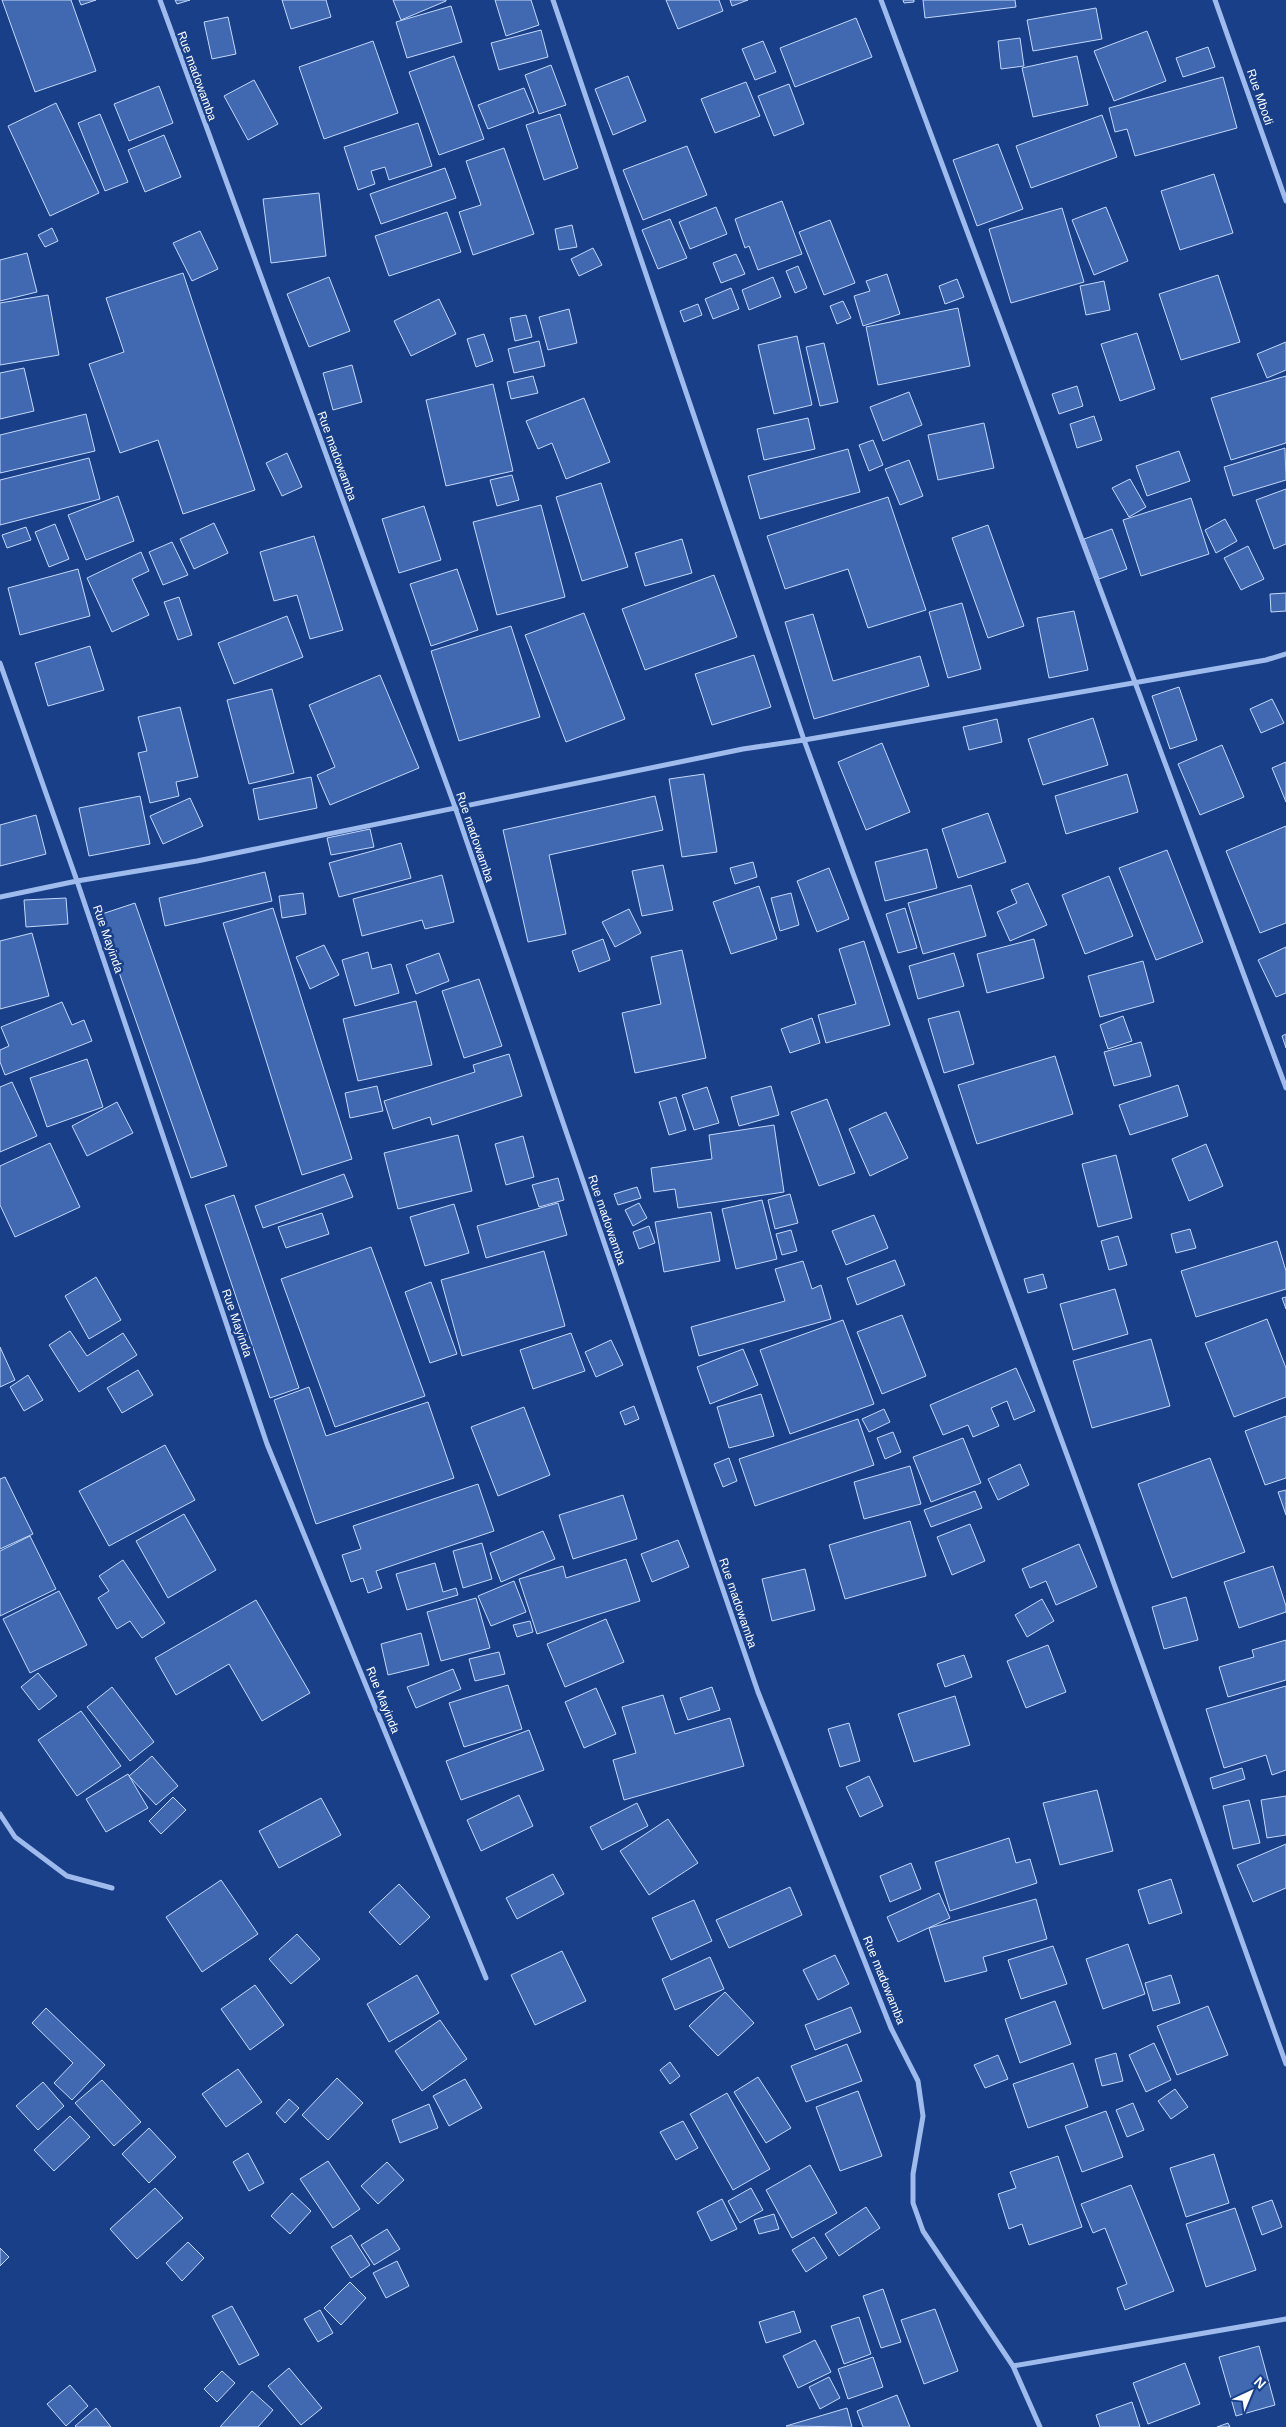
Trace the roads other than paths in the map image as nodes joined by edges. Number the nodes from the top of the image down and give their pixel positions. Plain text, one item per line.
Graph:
1 (160, 0) edge
2 (553, 0) edge
3 (881, 0) edge
4 (1215, 0) edge
5 (1286, 201) edge
6 (1286, 654) edge
7 (0, 663) edge
8 (1134, 682) junction
9 (804, 740) junction
10 (455, 807) junction
11 (77, 880) junction
12 (0, 897) edge
13 (1286, 1088) edge
14 (0, 1814) edge
15 (112, 1888) dead end
16 (486, 1978) dead end
17 (1286, 2064) edge
18 (1286, 2319) edge
19 (1014, 2366) junction
20 (1040, 2427) edge

1 - 10 street, Rue madowamba
2 - 9 street
3 - 8 street
4 - 5 street, Rue Mbodi
6 - 8 street
7 - 11 street, Rue Mayinda
8 - 9 street
8 - 13 street
9 - 10 street
9 - 17 street
10 - 11 street
10 - 19 street, Rue madowamba
11 - 12 street
11 - 16 street, Rue Mayinda
14 - 15 street
18 - 19 street
19 - 20 street, Rue madowamba

